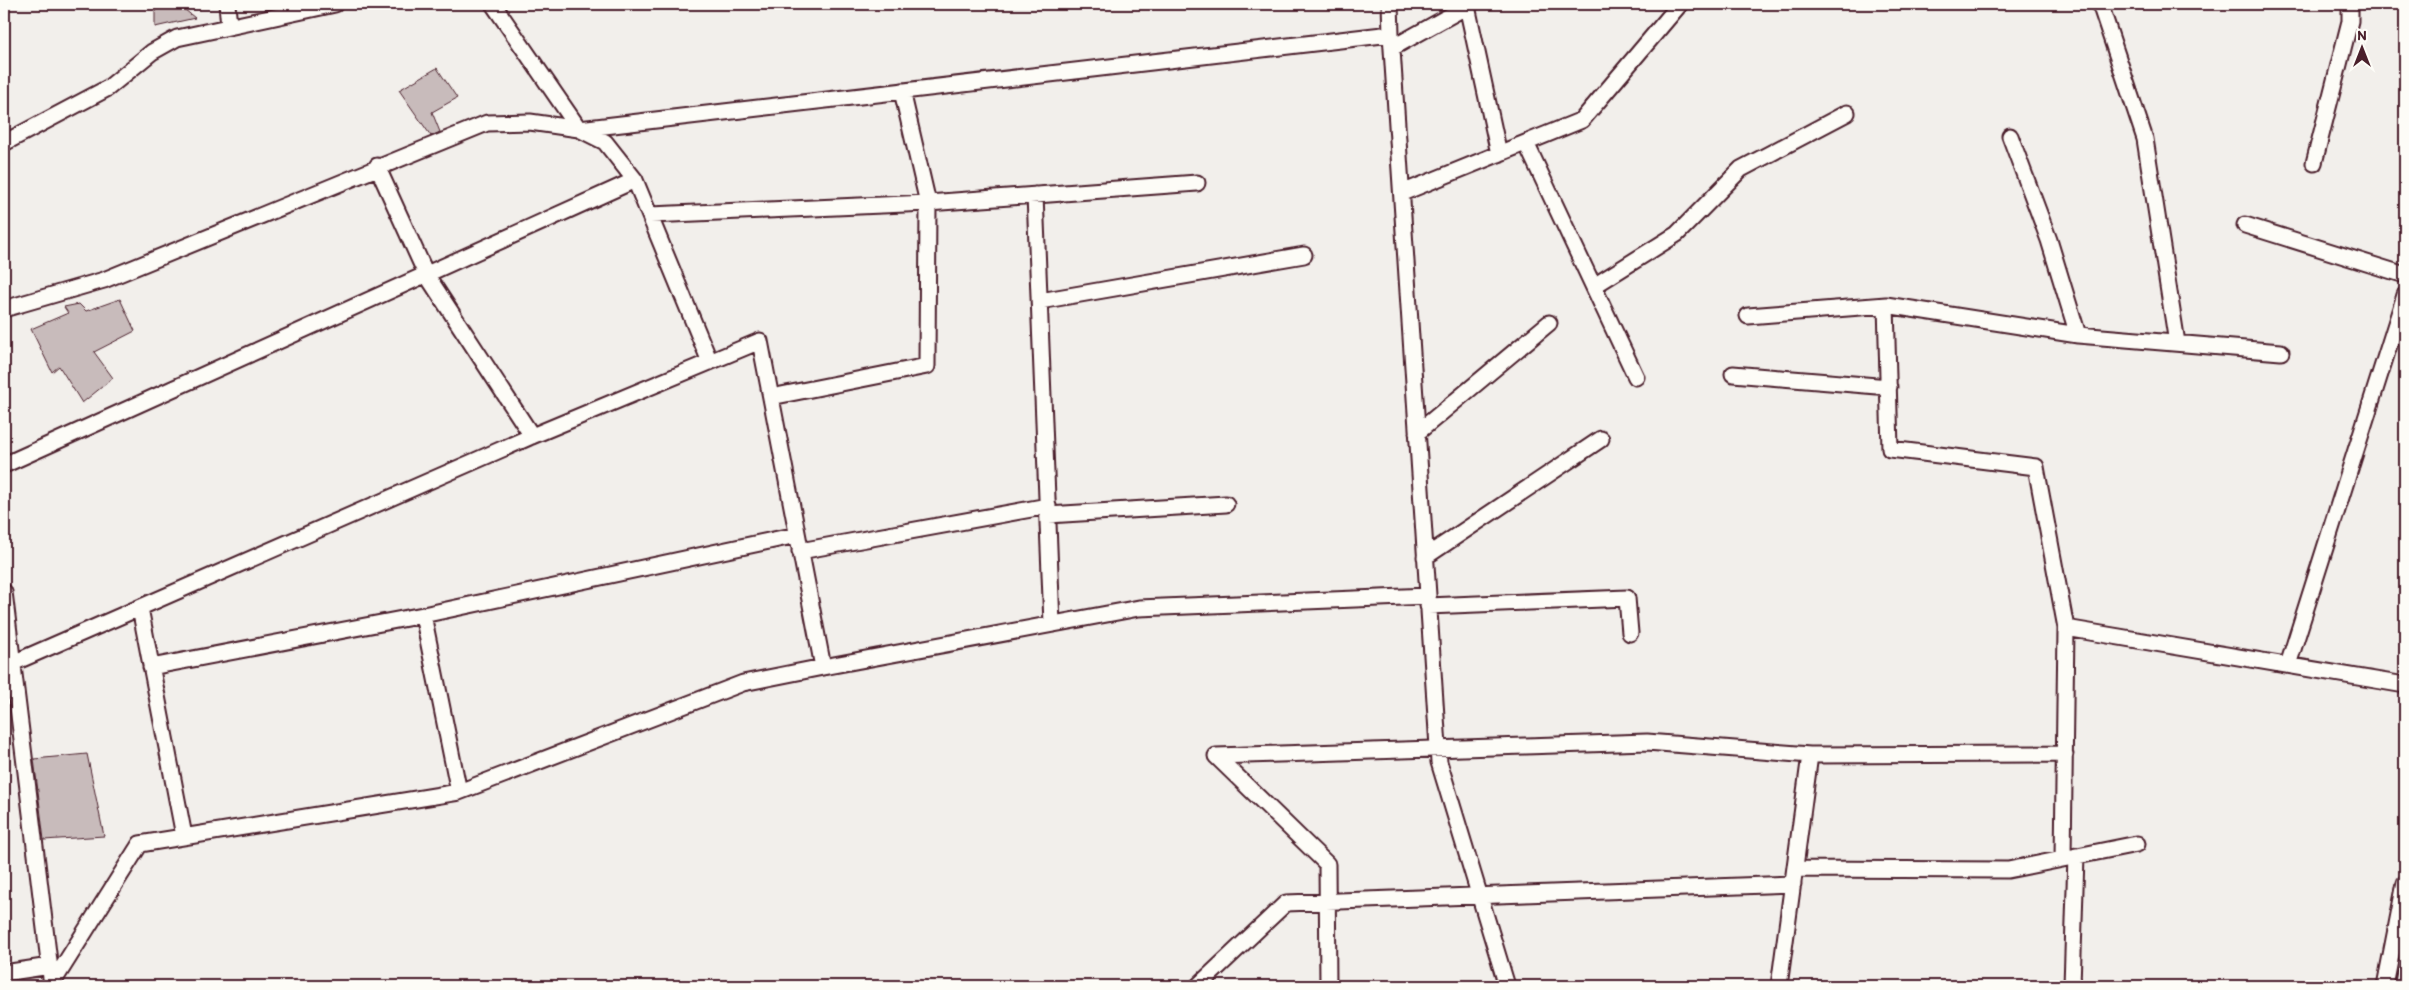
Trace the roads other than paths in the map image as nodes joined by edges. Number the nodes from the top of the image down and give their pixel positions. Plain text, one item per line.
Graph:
1 (227, 4) edge
2 (335, 4) edge
3 (493, 4) edge
4 (1390, 4) edge
5 (1680, 4) edge
6 (2100, 4) edge
7 (2350, 4) edge
8 (1469, 5) edge
9 (229, 27) junction
10 (1392, 41) junction
11 (902, 91) junction
12 (1847, 114) dead end
13 (579, 129) junction
14 (2010, 136) dead end
15 (4, 143) edge
16 (1526, 143) junction
17 (1499, 154) junction
18 (2314, 163) dead end
19 (377, 166) junction
20 (635, 180) junction
21 (1197, 183) dead end
22 (1402, 194) junction
23 (1035, 195) junction
24 (928, 203) junction
25 (650, 215) junction
26 (2245, 225) dead end
27 (1304, 255) dead end
28 (426, 274) junction
29 (2405, 275) edge
30 (1594, 286) junction
31 (2405, 295) edge
32 (1040, 301) junction
33 (1886, 305) junction
34 (4, 309) edge
35 (1748, 316) dead end
36 (1549, 323) dead end
37 (2078, 335) junction
38 (2177, 343) junction
39 (2280, 352) dead end
40 (710, 362) junction
41 (1733, 374) dead end
42 (1636, 377) dead end
43 (1888, 386) junction
44 (771, 397) junction
45 (1417, 433) junction
46 (532, 436) junction
47 (1601, 439) dead end
48 (4, 465) edge
49 (1226, 504) dead end
50 (1048, 510) junction
51 (798, 535) junction
52 (800, 551) junction
53 (1425, 558) junction
54 (4, 592) edge
55 (1428, 601) junction
56 (140, 608) junction
57 (423, 615) junction
58 (1052, 624) junction
59 (2066, 628) junction
60 (1630, 633) dead end
61 (13, 663) junction
62 (2288, 665) junction
63 (151, 667) junction
64 (823, 667) junction
65 (2405, 685) edge
66 (1438, 749) junction
67 (2064, 754) junction
68 (1810, 755) junction
69 (459, 792) junction
70 (184, 836) junction
71 (2137, 844) dead end
72 (2069, 857) junction
73 (1794, 877) junction
74 (2405, 883) edge
75 (1479, 896) junction
76 (1327, 901) junction
77 (50, 966) junction
78 (4, 973) edge
79 (52, 985) edge
80 (1198, 986) edge
81 (1328, 986) edge
82 (1507, 986) edge
83 (1779, 986) edge
84 (2072, 986) edge
85 (2385, 986) edge

1 - 9 street
2 - 9 street
3 - 13 street
4 - 10 street
5 - 16 street
6 - 38 street
7 - 18 street
8 - 10 street
8 - 17 street
9 - 15 street
10 - 11 street
10 - 22 street
11 - 13 street
11 - 24 street
12 - 30 street
13 - 19 street
13 - 20 street
14 - 37 street
16 - 17 street
16 - 30 street
17 - 22 street
19 - 28 street
19 - 34 street
20 - 25 street
20 - 28 street
21 - 23 street
22 - 45 street
23 - 24 street
23 - 32 street
24 - 25 street
24 - 44 street
25 - 40 street
26 - 29 street
27 - 32 street
28 - 46 street
28 - 48 street
30 - 42 street
31 - 62 street
32 - 50 street
33 - 35 street
33 - 37 street
33 - 43 street
36 - 45 street
37 - 38 street
38 - 39 street
40 - 44 street
40 - 46 street
41 - 43 street
43 - 59 street
44 - 51 street
45 - 53 street
46 - 56 street
47 - 53 street
49 - 50 street
50 - 52 street
50 - 58 street
51 - 52 street
51 - 57 street
52 - 64 street
53 - 55 street
54 - 61 street
55 - 58 street
55 - 60 street
55 - 66 street
56 - 61 street
56 - 63 street
57 - 63 street
57 - 69 street
58 - 64 street
59 - 62 street
59 - 67 street
61 - 77 street
62 - 65 street
63 - 70 street
64 - 69 street
66 - 68 street
66 - 75 street
66 - 76 street
67 - 68 street
67 - 72 street
68 - 73 street
69 - 70 street
70 - 79 street
71 - 72 street
72 - 73 street
72 - 84 street
73 - 75 street
73 - 83 street
74 - 85 street
75 - 76 street
75 - 82 street
76 - 80 street
76 - 81 street
77 - 78 street
77 - 79 street

